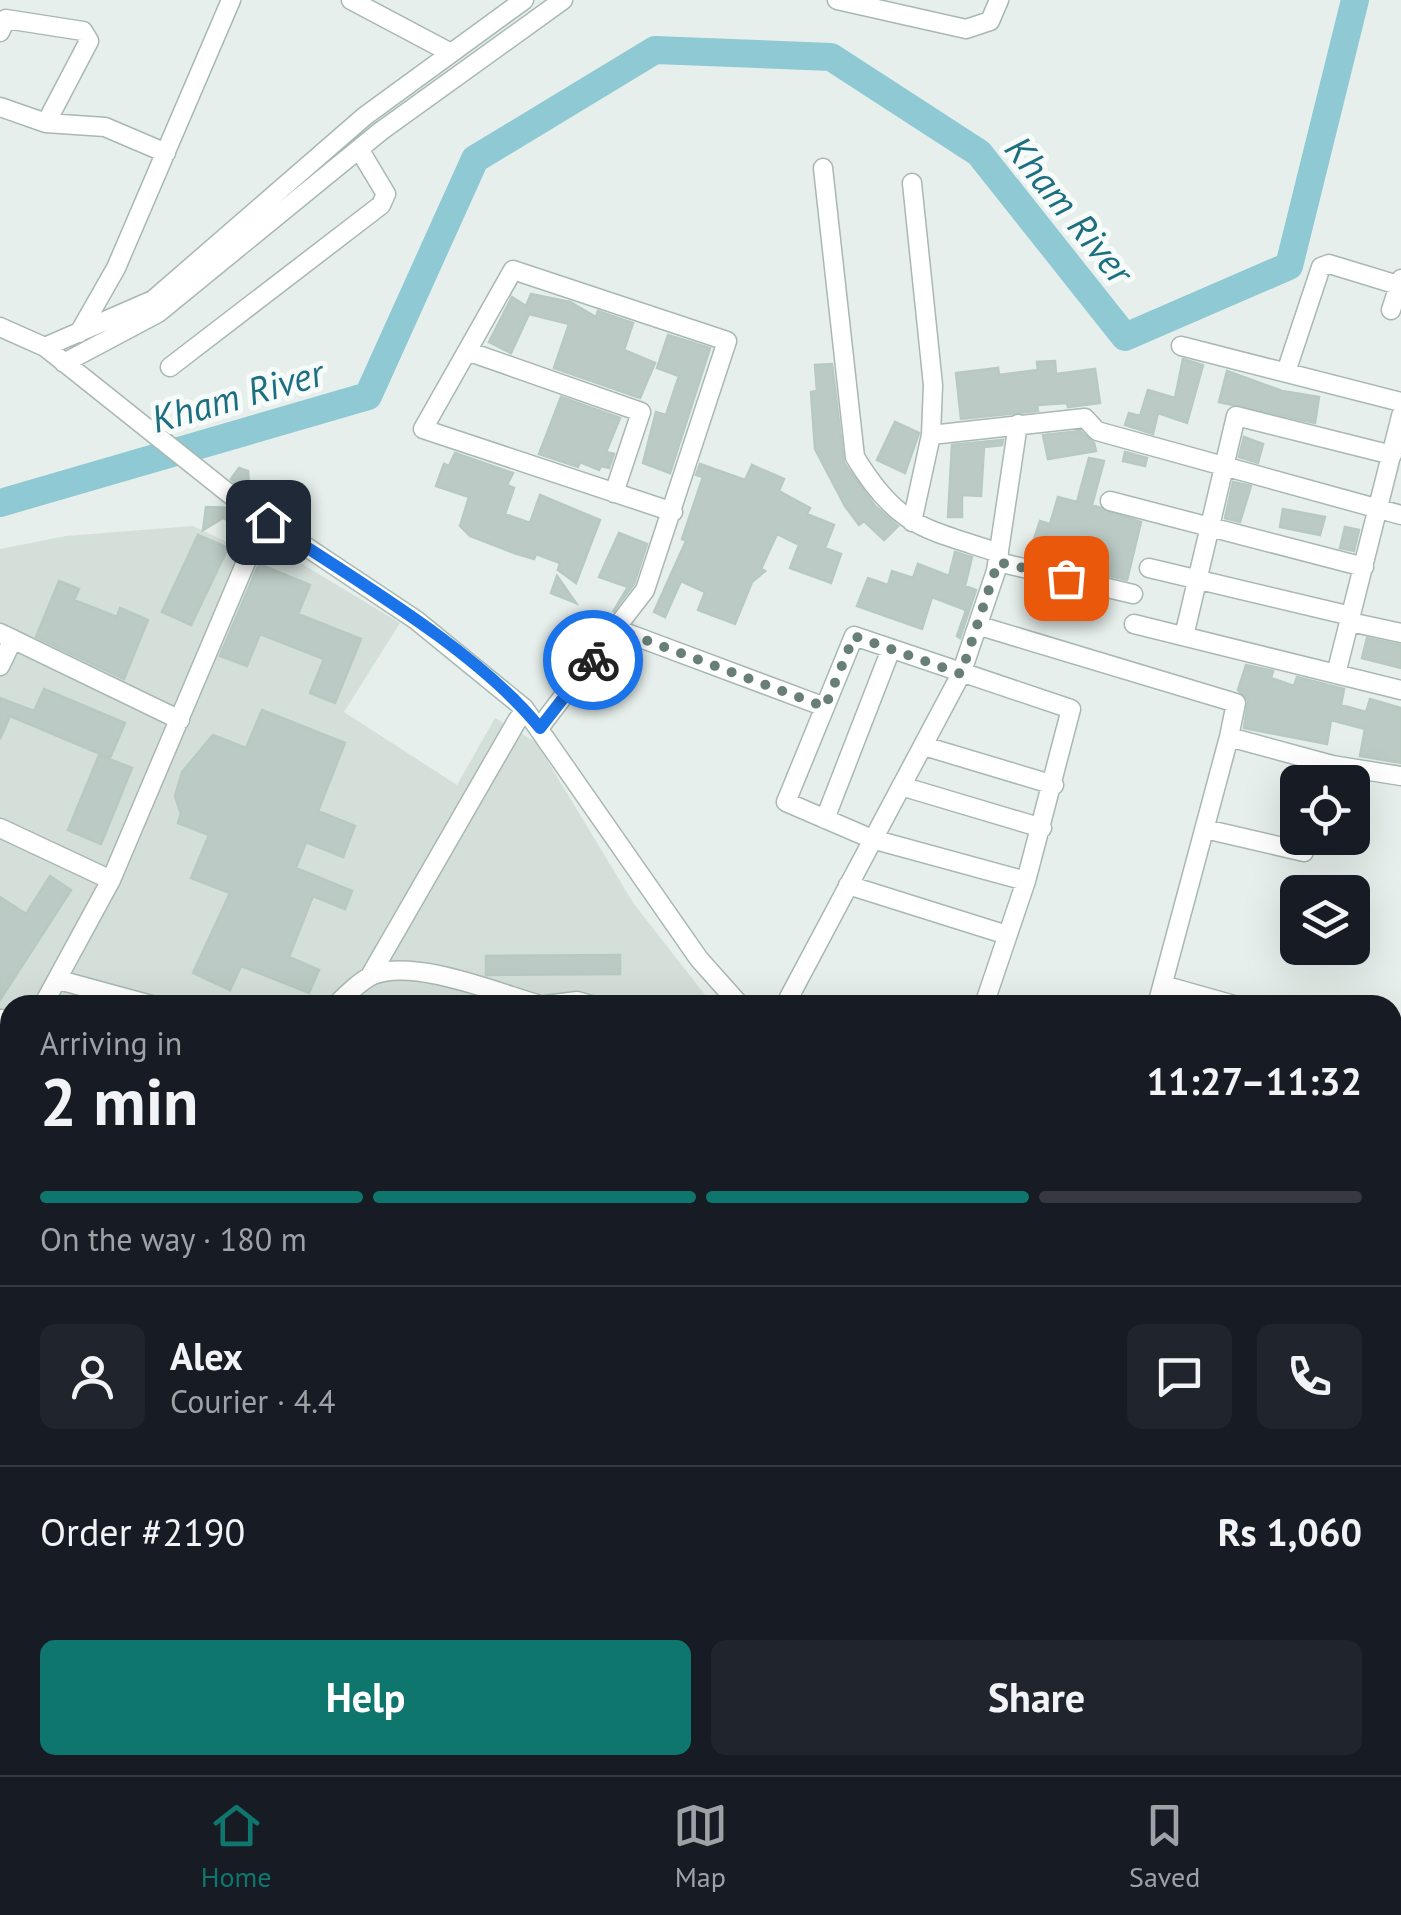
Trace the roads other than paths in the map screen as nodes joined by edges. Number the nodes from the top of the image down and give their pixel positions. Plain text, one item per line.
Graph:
1 (231, 0) edge
2 (351, 0) edge
3 (524, 0) edge
4 (564, 0) edge
5 (836, 0) edge
6 (999, 0) edge
7 (0, 32) edge
8 (452, 53) junction
9 (0, 107) edge
10 (46, 123) junction
11 (359, 149) junction
12 (166, 153) junction
13 (823, 168) dead end
14 (912, 183) dead end
15 (1400, 283) edge
16 (1392, 310) dead end
17 (0, 327) edge
18 (79, 333) junction
19 (1182, 346) dead end
20 (44, 347) junction
21 (468, 351) junction
22 (64, 363) junction
23 (170, 367) dead end
24 (1286, 372) junction
25 (1401, 402) edge
26 (1401, 416) edge
27 (1018, 424) junction
28 (931, 435) junction
29 (1392, 454) junction
30 (1223, 466) junction
31 (614, 493) junction
32 (232, 496) tunnel mouth
33 (1110, 500) dead end
34 (1378, 508) junction
35 (673, 512) junction
36 (257, 514) tunnel mouth
37 (1401, 514) edge
38 (912, 522) junction
39 (1210, 527) junction
40 (248, 557) dead end
41 (998, 558) junction
42 (1364, 567) junction
43 (1150, 568) dead end
44 (1197, 580) junction
45 (1133, 594) dead end
46 (1351, 619) junction
47 (1134, 624) dead end
48 (980, 626) junction
49 (616, 629) junction
50 (1401, 633) edge
51 (7, 636) edge
52 (1184, 636) junction
53 (891, 649) junction
54 (0, 666) edge
55 (961, 674) junction
56 (1336, 674) junction
57 (1401, 690) edge
58 (825, 707) junction
59 (518, 719) dead end
60 (180, 720) junction
61 (540, 728) junction
62 (1229, 737) junction
63 (924, 746) junction
64 (1305, 765) edge
65 (1370, 775) edge
66 (1401, 776) edge
67 (1054, 784) junction
68 (902, 786) junction
69 (824, 819) junction
70 (0, 828) edge
71 (1042, 828) junction
72 (1205, 828) junction
73 (872, 840) junction
74 (1280, 846) edge
75 (110, 880) junction
76 (1026, 882) junction
77 (848, 886) junction
78 (1008, 935) junction
79 (370, 976) junction
80 (59, 980) junction
81 (1163, 985) junction
82 (49, 995) edge
83 (114, 995) edge
84 (348, 995) edge
85 (505, 995) edge
86 (731, 995) edge
87 (790, 995) edge
88 (987, 995) edge
89 (1160, 995) edge
90 (1198, 995) edge

1 - 12 street
2 - 8 street
3 - 8 street
4 - 11 street
5 - 6 street
7 - 10 street
8 - 18 street
9 - 10 street
10 - 12 street
11 - 22 street
11 - 23 street
12 - 18 street
13 - 38 street
14 - 28 street
15 - 16 street
15 - 24 street
17 - 20 street
18 - 20 street
19 - 24 street
20 - 22 street
21 - 31 street
21 - 31 street
21 - 35 street
22 - 32 street
24 - 25 street
26 - 29 street
27 - 28 street
27 - 30 street
27 - 41 street
28 - 38 street
29 - 30 street
29 - 34 street
30 - 34 street
30 - 39 street
31 - 35 street
33 - 39 street
34 - 37 street
34 - 42 street
35 - 49 street
36 - 61 street
38 - 41 street
39 - 42 street
39 - 44 street
40 - 60 street
41 - 45 street
41 - 48 street
42 - 46 street
43 - 44 street
44 - 46 street
44 - 52 street
46 - 50 street
46 - 56 street
47 - 52 street
48 - 55 street
48 - 62 street
49 - 58 street
49 - 61 street
51 - 54 street
51 - 60 street
52 - 56 street
53 - 55 street
53 - 58 street
53 - 69 street
55 - 63 street
55 - 67 street
56 - 57 street
58 - 69 street
59 - 79 street
60 - 75 street
61 - 86 street
62 - 64 street
62 - 72 street
63 - 67 street
63 - 68 street
65 - 66 street
67 - 71 street
68 - 71 street
68 - 73 street
69 - 73 street
70 - 75 street
71 - 76 street
72 - 74 street
72 - 81 street
73 - 76 street
73 - 77 street
75 - 80 street
76 - 78 street
77 - 78 street
77 - 87 street
78 - 88 street
79 - 84 street
79 - 85 street
80 - 82 street
80 - 83 street
81 - 89 street
81 - 90 street

